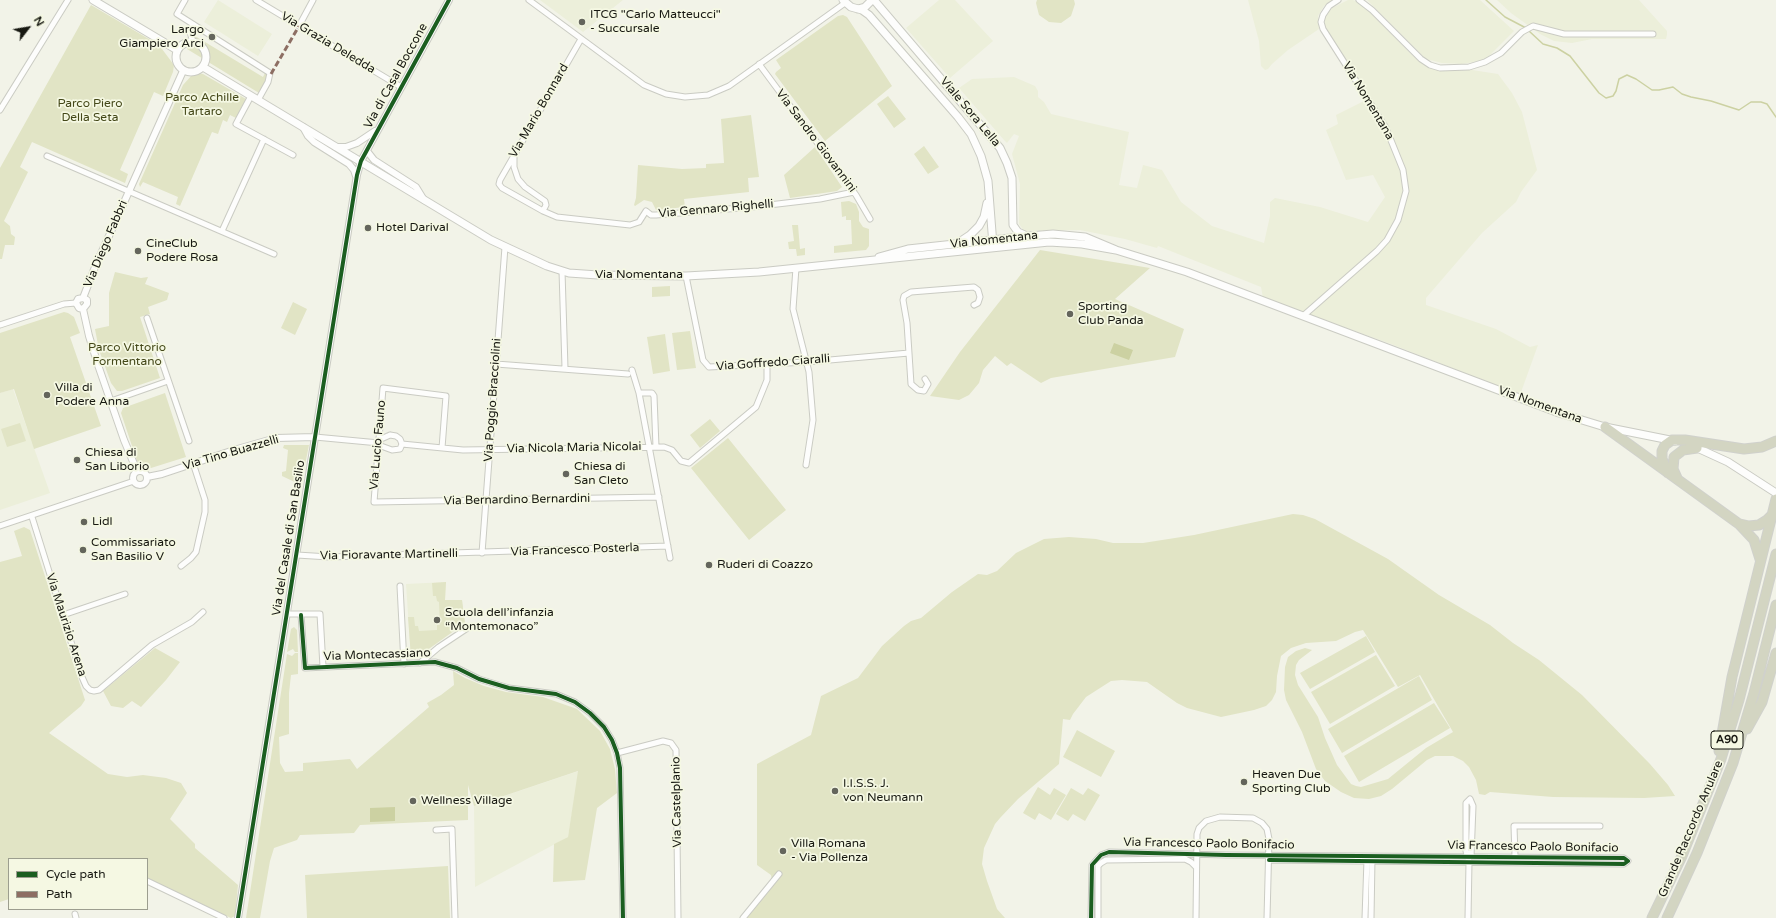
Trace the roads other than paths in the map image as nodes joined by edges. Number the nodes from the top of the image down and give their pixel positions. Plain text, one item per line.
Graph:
1 (68, 0) edge
2 (93, 0) edge
3 (186, 0) edge
4 (256, 0) edge
5 (313, 0) edge
6 (449, 0) edge
7 (529, 0) edge
8 (873, 0) edge
9 (1338, 0) edge
10 (1359, 0) edge
11 (844, 1) edge
12 (858, 9) junction
13 (193, 24) junction
14 (299, 26) junction
15 (1653, 34) dead end
16 (582, 39) junction
17 (193, 42) junction
18 (177, 50) junction
19 (759, 64) junction
20 (203, 67) junction
21 (183, 71) junction
22 (401, 87) junction
23 (254, 98) junction
24 (0, 110) edge
25 (303, 127) junction
26 (378, 129) junction
27 (264, 139) junction
28 (336, 147) junction
29 (366, 151) junction
30 (515, 153) junction
31 (293, 155) dead end
32 (47, 156) dead end
33 (361, 161) junction
34 (356, 178) junction
35 (500, 184) joint
36 (129, 191) junction
37 (989, 191) junction
38 (854, 192) junction
39 (424, 200) junction
40 (543, 211) junction
41 (870, 219) dead end
42 (222, 231) junction
43 (1029, 236) junction
44 (955, 244) junction
45 (992, 244) junction
46 (505, 247) junction
47 (1116, 250) junction
48 (274, 254) dead end
49 (871, 260) junction
50 (796, 268) junction
51 (562, 271) junction
52 (686, 276) junction
53 (83, 298) junction
54 (76, 303) junction
55 (974, 305) dead end
56 (83, 309) junction
57 (1303, 316) junction
58 (147, 318) dead end
59 (0, 325) edge
60 (909, 353) junction
61 (806, 362) junction
62 (496, 364) junction
63 (767, 364) junction
64 (565, 368) junction
65 (925, 379) dead end
66 (168, 381) junction
67 (639, 393) junction
68 (111, 401) junction
69 (1605, 427) junction
70 (315, 437) junction
71 (1672, 440) junction
72 (189, 441) dead end
73 (1776, 441) edge
74 (379, 442) junction
75 (402, 444) junction
76 (656, 446) junction
77 (649, 447) junction
78 (442, 448) junction
79 (1697, 448) junction
80 (489, 450) junction
81 (193, 463) junction
82 (806, 465) dead end
83 (137, 472) junction
84 (1668, 474) junction
85 (147, 477) junction
86 (134, 481) junction
87 (1679, 481) junction
88 (1773, 491) edge
89 (659, 497) junction
90 (1776, 499) edge
91 (485, 500) junction
92 (374, 502) joint
93 (1772, 515) junction
94 (32, 516) junction
95 (1739, 524) junction
96 (0, 526) edge
97 (668, 546) junction
98 (482, 553) junction
99 (1776, 554) edge
100 (296, 555) junction
101 (670, 558) dead end
102 (1761, 562) junction
103 (181, 566) dead end
104 (400, 586) dead end
105 (126, 594) dead end
106 (1776, 605) edge
107 (203, 612) dead end
108 (287, 614) junction
109 (63, 615) junction
110 (301, 615) junction
111 (466, 629) dead end
112 (1776, 653) edge
113 (420, 663) junction
114 (404, 664) junction
115 (323, 667) junction
116 (1740, 740) junction
117 (617, 753) junction
118 (1717, 769) junction
119 (1600, 826) dead end
120 (436, 830) dead end
121 (1196, 854) junction
122 (1469, 856) junction
123 (1515, 856) junction
124 (1269, 858) junction
125 (1370, 858) junction
126 (1469, 862) junction
127 (1196, 868) junction
128 (778, 874) dead end
129 (148, 882) edge
130 (224, 918) edge
131 (238, 918) edge
132 (455, 918) edge
133 (623, 918) edge
134 (678, 918) edge
135 (743, 918) edge
136 (1091, 918) edge
137 (1098, 918) edge
138 (1196, 918) edge
139 (1268, 918) edge
140 (1365, 918) edge
141 (1371, 918) edge
142 (1468, 918) edge
143 (1652, 918) edge
144 (1667, 918) edge

1 - 24 street
2 - 18 main road
3 - 13 street
4 - 14 street, Via Grazia Deledda
5 - 14 street
6 - 22 street, Via di Casal Boccone
7 - 16 street
8 - 12 main road
8 - 43 main road, Viale Sora Lella
9 - 57 street, Via Nomentana
10 - 15 street
11 - 12 main road, Viale Sora Lella
11 - 19 street
12 - 37 main road, Viale Sora Lella
13 - 17 street
13 - 23 street
14 - 22 street, Via Grazia Deledda
16 - 19 street
16 - 30 street, Via Mario Bonnard
17 - 18 main road
17 - 20 main road
18 - 21 main road
19 - 38 street, Via Sandro Giovannini
20 - 21 main road
20 - 23 main road, Via Nomentana
21 - 36 street, Via Diego Fabbri
22 - 26 street, Via di Casal Boccone
23 - 25 main road, Via Nomentana
23 - 27 street
25 - 28 main road, Via Nomentana
25 - 34 street, Via Nomentana
26 - 28 street, Via di Casal Boccone
26 - 29 street, Via di Casal Boccone
27 - 31 street
27 - 42 street
28 - 33 main road, Via Nomentana
29 - 33 street, Via di Casal Boccone
29 - 39 street, Via Nomentana
30 - 35 street, Via Mario Bonnard
30 - 40 street
32 - 36 street, Via Diego Fabbri
33 - 34 street, Via del Casale di San Basilio
33 - 39 main road, Via Nomentana
34 - 70 street, Via del Casale di San Basilio
35 - 40 street, Via Gennaro Righelli
36 - 42 street
36 - 53 street, Via Diego Fabbri
37 - 44 main road, Viale Sora Lella
37 - 45 main road, Viale Sora Lella
38 - 40 street, Via Gennaro Righelli
38 - 41 street, Via Sandro Giovannini
39 - 46 main road, Via Nomentana
42 - 48 street
43 - 45 main road, Via Nomentana
43 - 47 main road, Via Nomentana
44 - 45 main road, Via Nomentana
44 - 49 main road, Via Nomentana
45 - 47 main road, Via Nomentana
45 - 49 main road, Via Nomentana
46 - 51 main road, Via Nomentana
46 - 62 street, Via Poggio Bracciolini
47 - 57 main road, Via Nomentana
49 - 50 main road, Via Nomentana
50 - 52 main road, Via Nomentana
50 - 61 street
51 - 52 main road, Via Nomentana
51 - 64 street
52 - 63 street, Via Goffredo Ciaralli
53 - 54 street
53 - 56 street
54 - 56 street
54 - 59 street
55 - 60 street
56 - 68 street
57 - 69 main road, Via Nomentana
58 - 66 street
60 - 61 street, Via Goffredo Ciaralli
60 - 65 street
61 - 63 street, Via Goffredo Ciaralli
61 - 82 street
62 - 64 street
62 - 80 street, Via Poggio Bracciolini
63 - 76 street, Via Nicola Maria Nicolai
64 - 67 street, Via Nicola Maria Nicolai
66 - 68 street
66 - 72 street
67 - 76 street, Via Nicola Maria Nicolai
67 - 77 street, Via Nicola Maria Nicolai
68 - 83 street
69 - 71 main road, Via Nomentana
69 - 84 highway
70 - 74 street
70 - 81 street, Via Tino Buazzelli
70 - 100 street, Via del Casale di San Basilio
71 - 73 highway
71 - 79 main road, Via Nomentana
71 - 84 highway
74 - 75 street
74 - 75 street
74 - 78 street, Via Lucio Fauno
74 - 92 street, Via Lucio Fauno
75 - 78 street, Via Nicola Maria Nicolai
76 - 77 street, Via Nicola Maria Nicolai
77 - 80 street, Via Nicola Maria Nicolai
77 - 89 street, Via Nicola Maria Nicolai
78 - 80 street, Via Nicola Maria Nicolai
79 - 87 highway
79 - 88 main road, Via Nomentana
80 - 91 street, Via Poggio Bracciolini
81 - 85 street, Via Tino Buazzelli
81 - 103 street
83 - 85 street
83 - 86 street
84 - 87 highway
85 - 86 street
86 - 94 street
87 - 95 highway
89 - 91 street, Via Bernardino Bernardini
89 - 97 street, Via Nicola Maria Nicolai
90 - 93 highway
91 - 92 street, Via Bernardino Bernardini
91 - 98 street, Via Poggio Bracciolini
93 - 95 highway
93 - 102 highway
94 - 96 street
94 - 109 street, Via Maurizio Arena
95 - 102 highway
97 - 98 street, Via Francesco Posterla
97 - 101 street, Via Nicola Maria Nicolai
98 - 100 street, Via Fioravante Martinelli
99 - 118 highway, Grande Raccordo Anulare / A90
100 - 108 street, Via del Casale di San Basilio
102 - 118 highway
104 - 114 street
105 - 109 street
106 - 116 highway, Grande Raccordo Anulare / A90
107 - 109 street, Via Maurizio Arena
108 - 110 street, Via Montecassiano
108 - 131 street, Via del Casale di San Basilio
110 - 115 street, Via Montecassiano
110 - 115 street, Via Montecassiano
111 - 113 street, Via Montecassiano
112 - 116 highway
113 - 114 street, Via Montecassiano
113 - 117 street, Via Montecassiano
114 - 115 street, Via Montecassiano
116 - 144 highway, Grande Raccordo Anulare / A90
117 - 133 street, Via Montecassiano
117 - 134 street, Via Castelplanio
118 - 143 highway, Grande Raccordo Anulare / A90
119 - 123 street
120 - 132 street
121 - 124 street, Via Francesco Paolo Bonifacio
121 - 124 street
121 - 127 street
121 - 136 street, Via Francesco Paolo Bonifacio
122 - 122 street
122 - 123 street, Via Francesco Paolo Bonifacio
122 - 125 street, Via Francesco Paolo Bonifacio
122 - 126 street
123 - 126 street, Via Francesco Paolo Bonifacio
124 - 125 street, Via Francesco Paolo Bonifacio
124 - 139 street
125 - 126 street, Via Francesco Paolo Bonifacio
125 - 140 street
125 - 141 street
126 - 142 street
127 - 137 street, Via Francesco Paolo Bonifacio
127 - 138 street
128 - 135 street
129 - 130 street

